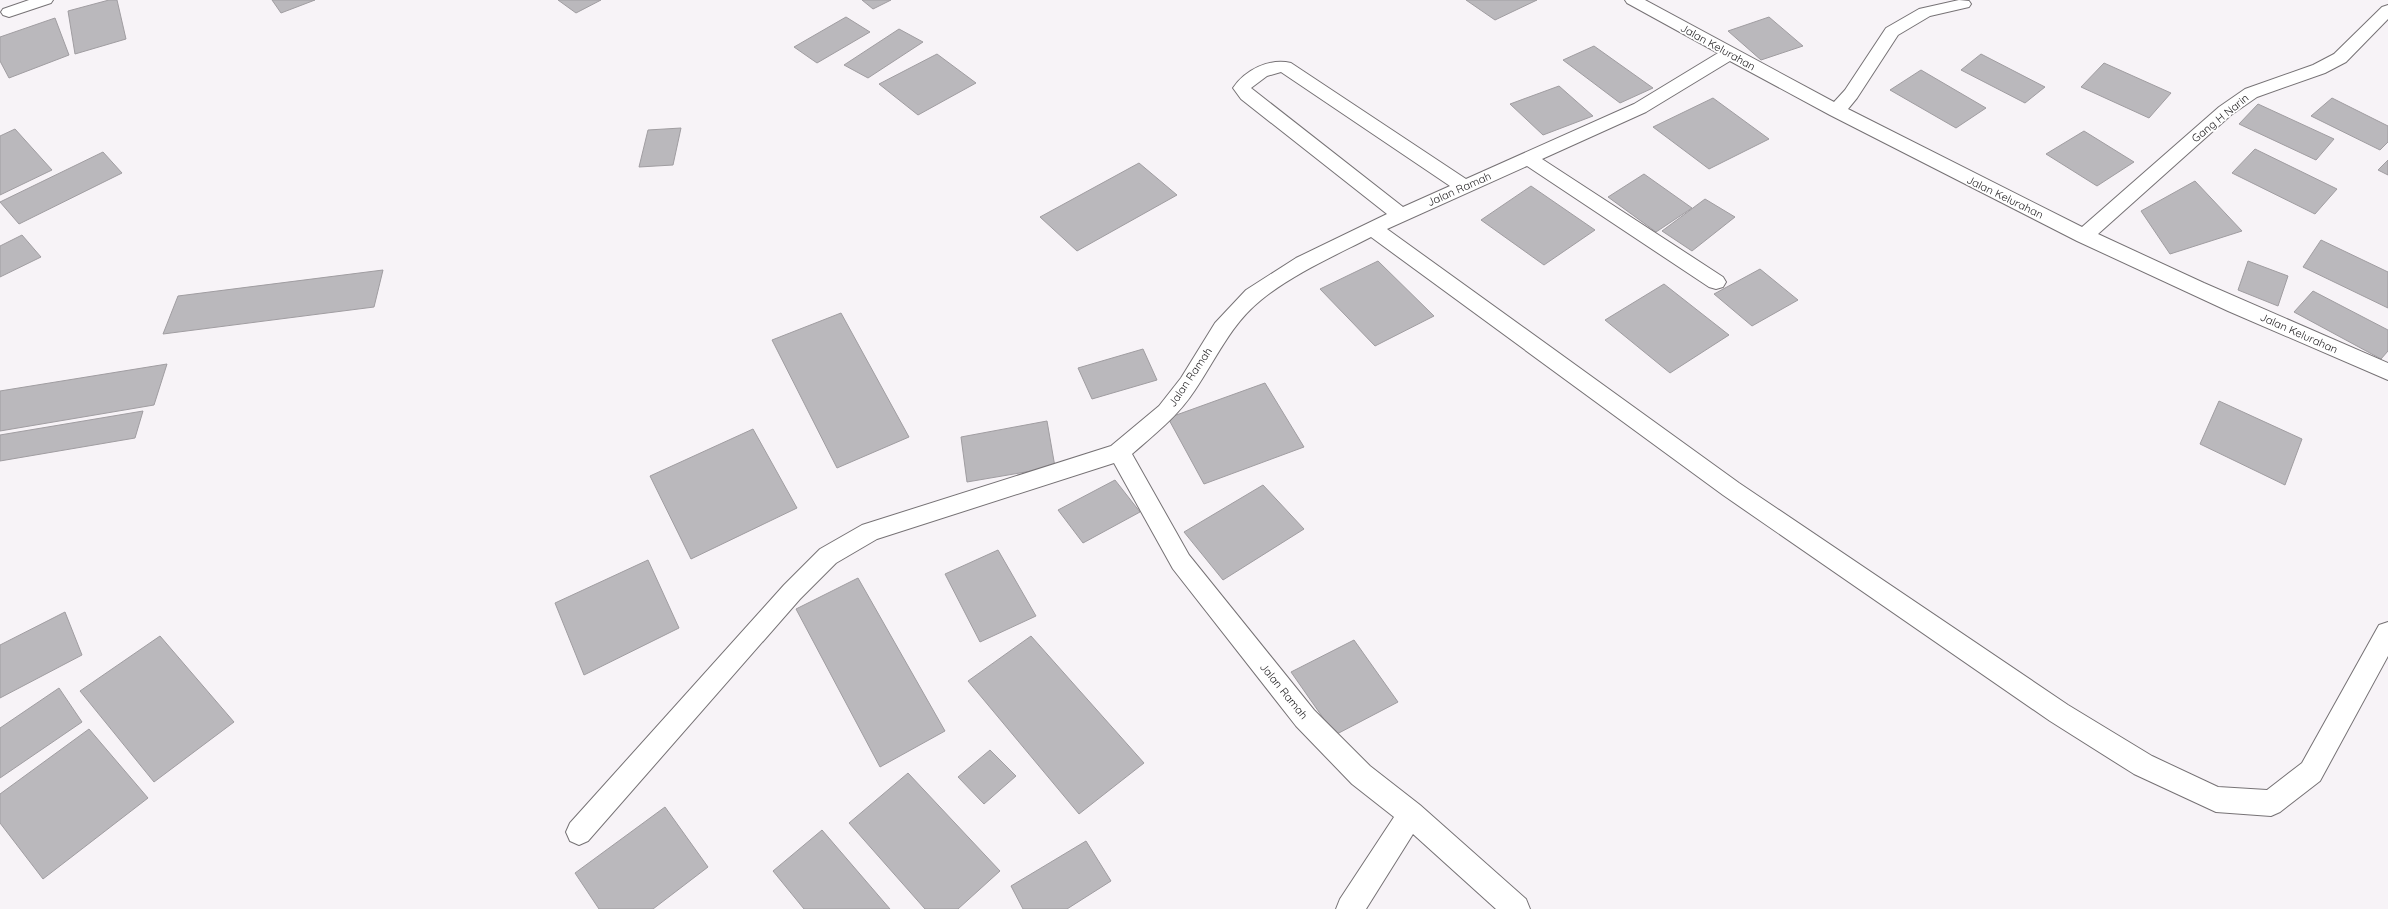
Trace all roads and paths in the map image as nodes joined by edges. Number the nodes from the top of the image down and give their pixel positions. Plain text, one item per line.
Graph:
1 (45, 0) edge
2 (1633, 0) edge
3 (1963, 4) dead end
4 (2388, 10) edge
5 (8, 12) dead end
6 (1729, 54) junction
7 (1836, 111) junction
8 (1528, 158) junction
9 (1465, 187) junction
10 (1401, 215) junction
11 (1372, 228) junction
12 (2084, 236) junction
13 (1716, 282) dead end
14 (2388, 372) edge
15 (1119, 452) junction
16 (2388, 633) edge
17 (1411, 814) junction
18 (579, 832) dead end
19 (1350, 909) edge
20 (1516, 909) edge

1 - 5 street
2 - 6 street, Jalan Kelurahan
3 - 7 street
4 - 12 street, Gang H Narin
6 - 7 street, Jalan Kelurahan
6 - 8 street, Jalan Ramah
7 - 12 street, Jalan Kelurahan
8 - 9 street, Jalan Ramah
8 - 13 street
9 - 10 street, Jalan Ramah
9 - 10 street
10 - 11 street, Jalan Ramah
11 - 15 street, Jalan Ramah
11 - 16 street
12 - 14 street, Jalan Kelurahan
15 - 17 street, Jalan Ramah
15 - 18 street
17 - 19 street
17 - 20 street, Jalan Ramah

